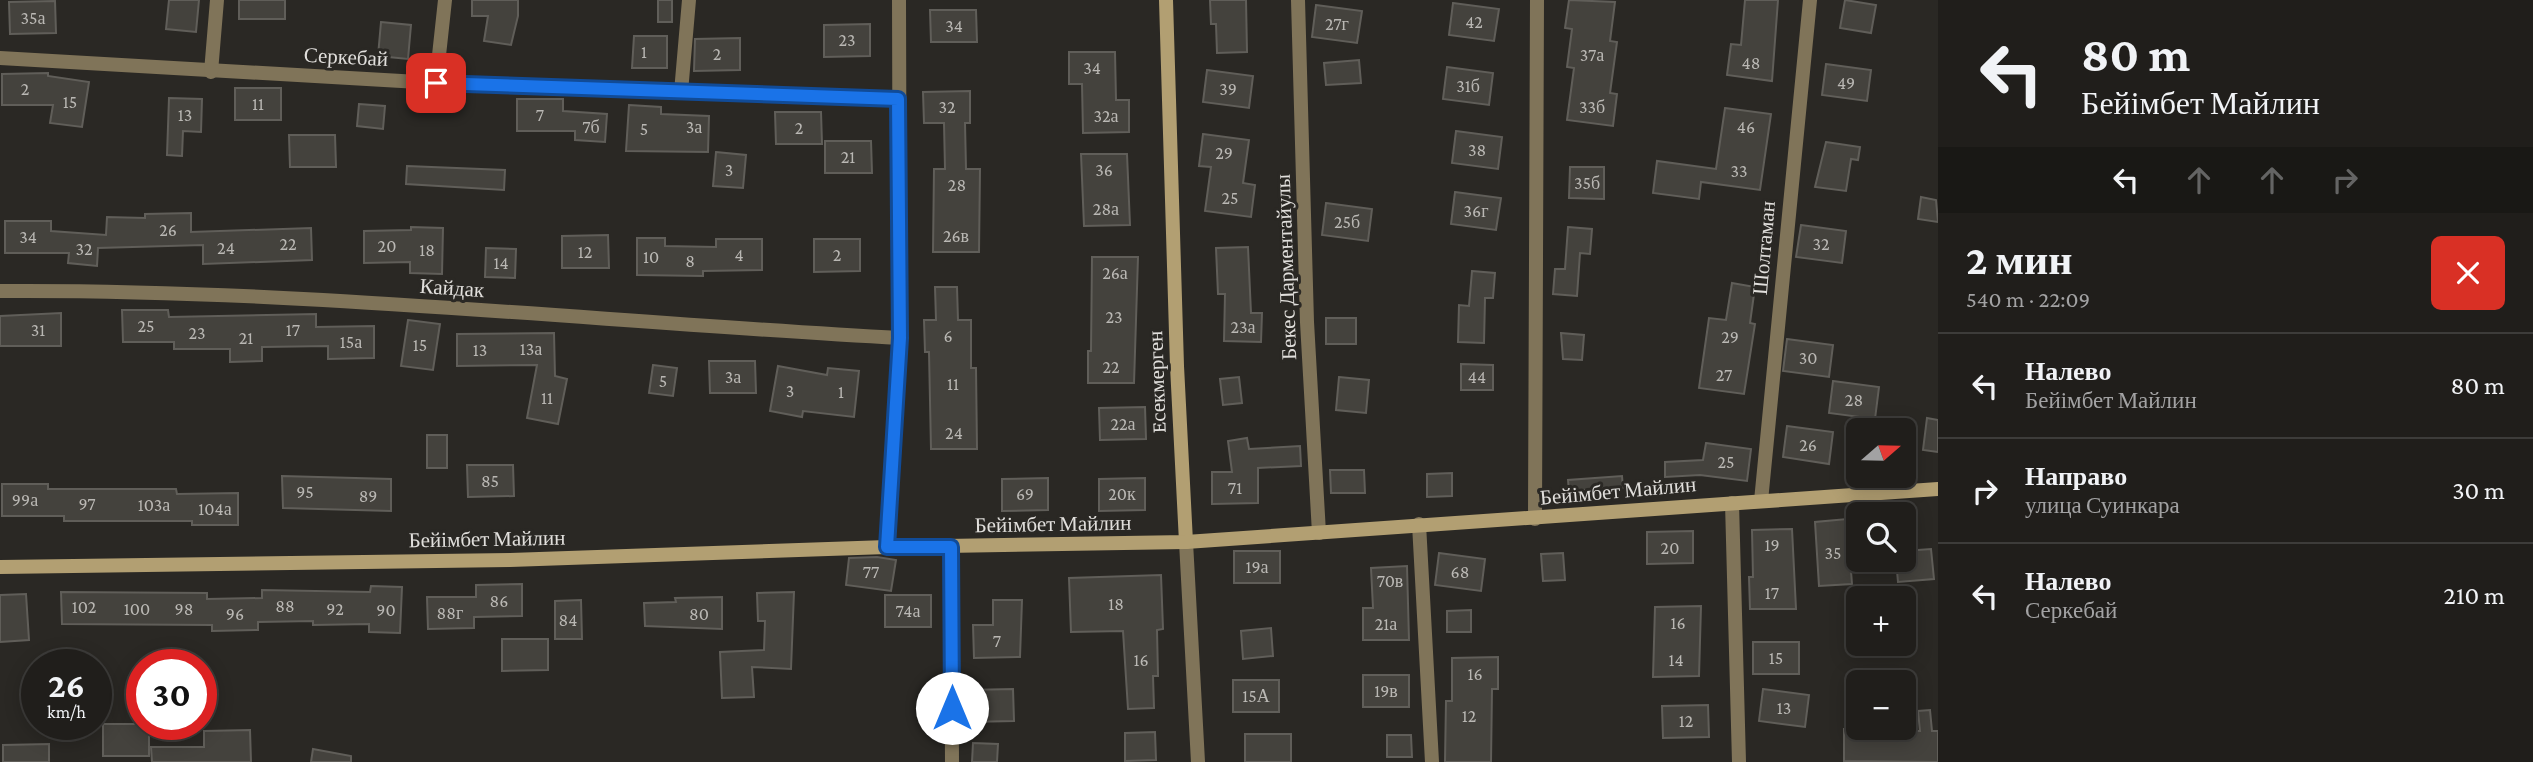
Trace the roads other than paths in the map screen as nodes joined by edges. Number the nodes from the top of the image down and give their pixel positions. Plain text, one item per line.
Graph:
1 (217, 0) edge
2 (445, 0) edge
3 (690, 0) edge
4 (898, 0) edge
5 (1166, 0) edge
6 (1298, 0) edge
7 (1537, 0) edge
8 (1810, 0) edge
9 (0, 58) edge
10 (211, 72) junction
11 (436, 83) junction
12 (681, 92) junction
13 (898, 99) junction
14 (0, 291) edge
15 (900, 338) junction
16 (1938, 489) edge
17 (1761, 501) junction
18 (1732, 503) junction
19 (1535, 519) junction
20 (1419, 524) junction
21 (1319, 533) junction
22 (1186, 542) junction
23 (887, 547) junction
24 (951, 547) junction
25 (0, 567) edge
26 (952, 762) edge
27 (1198, 762) edge
28 (1432, 762) edge
29 (1739, 762) edge

1 - 10 street
2 - 11 street
3 - 12 street
4 - 13 street
5 - 22 street, Eсекмерген
6 - 21 street, Бекес Дарментайулы
7 - 19 street
8 - 17 street, Шолтаман
9 - 10 street, Серкебай
10 - 11 street, Серкебай
11 - 12 street, Серкебай
12 - 13 street, Серкебай
13 - 15 street
14 - 15 street, Кайдак
15 - 23 street
16 - 17 street, Бейімбет Майлин
17 - 18 street, Бейімбет Майлин
18 - 19 street, Бейімбет Майлин
18 - 29 street
19 - 20 street, Бейімбет Майлин
20 - 21 street, Бейімбет Майлин
20 - 28 street
21 - 22 street, Бейімбет Майлин
22 - 24 street, Бейімбет Майлин
22 - 27 street, Eсекмерген
23 - 24 street, Бейімбет Майлин
23 - 25 street, Бейімбет Майлин
24 - 26 street

